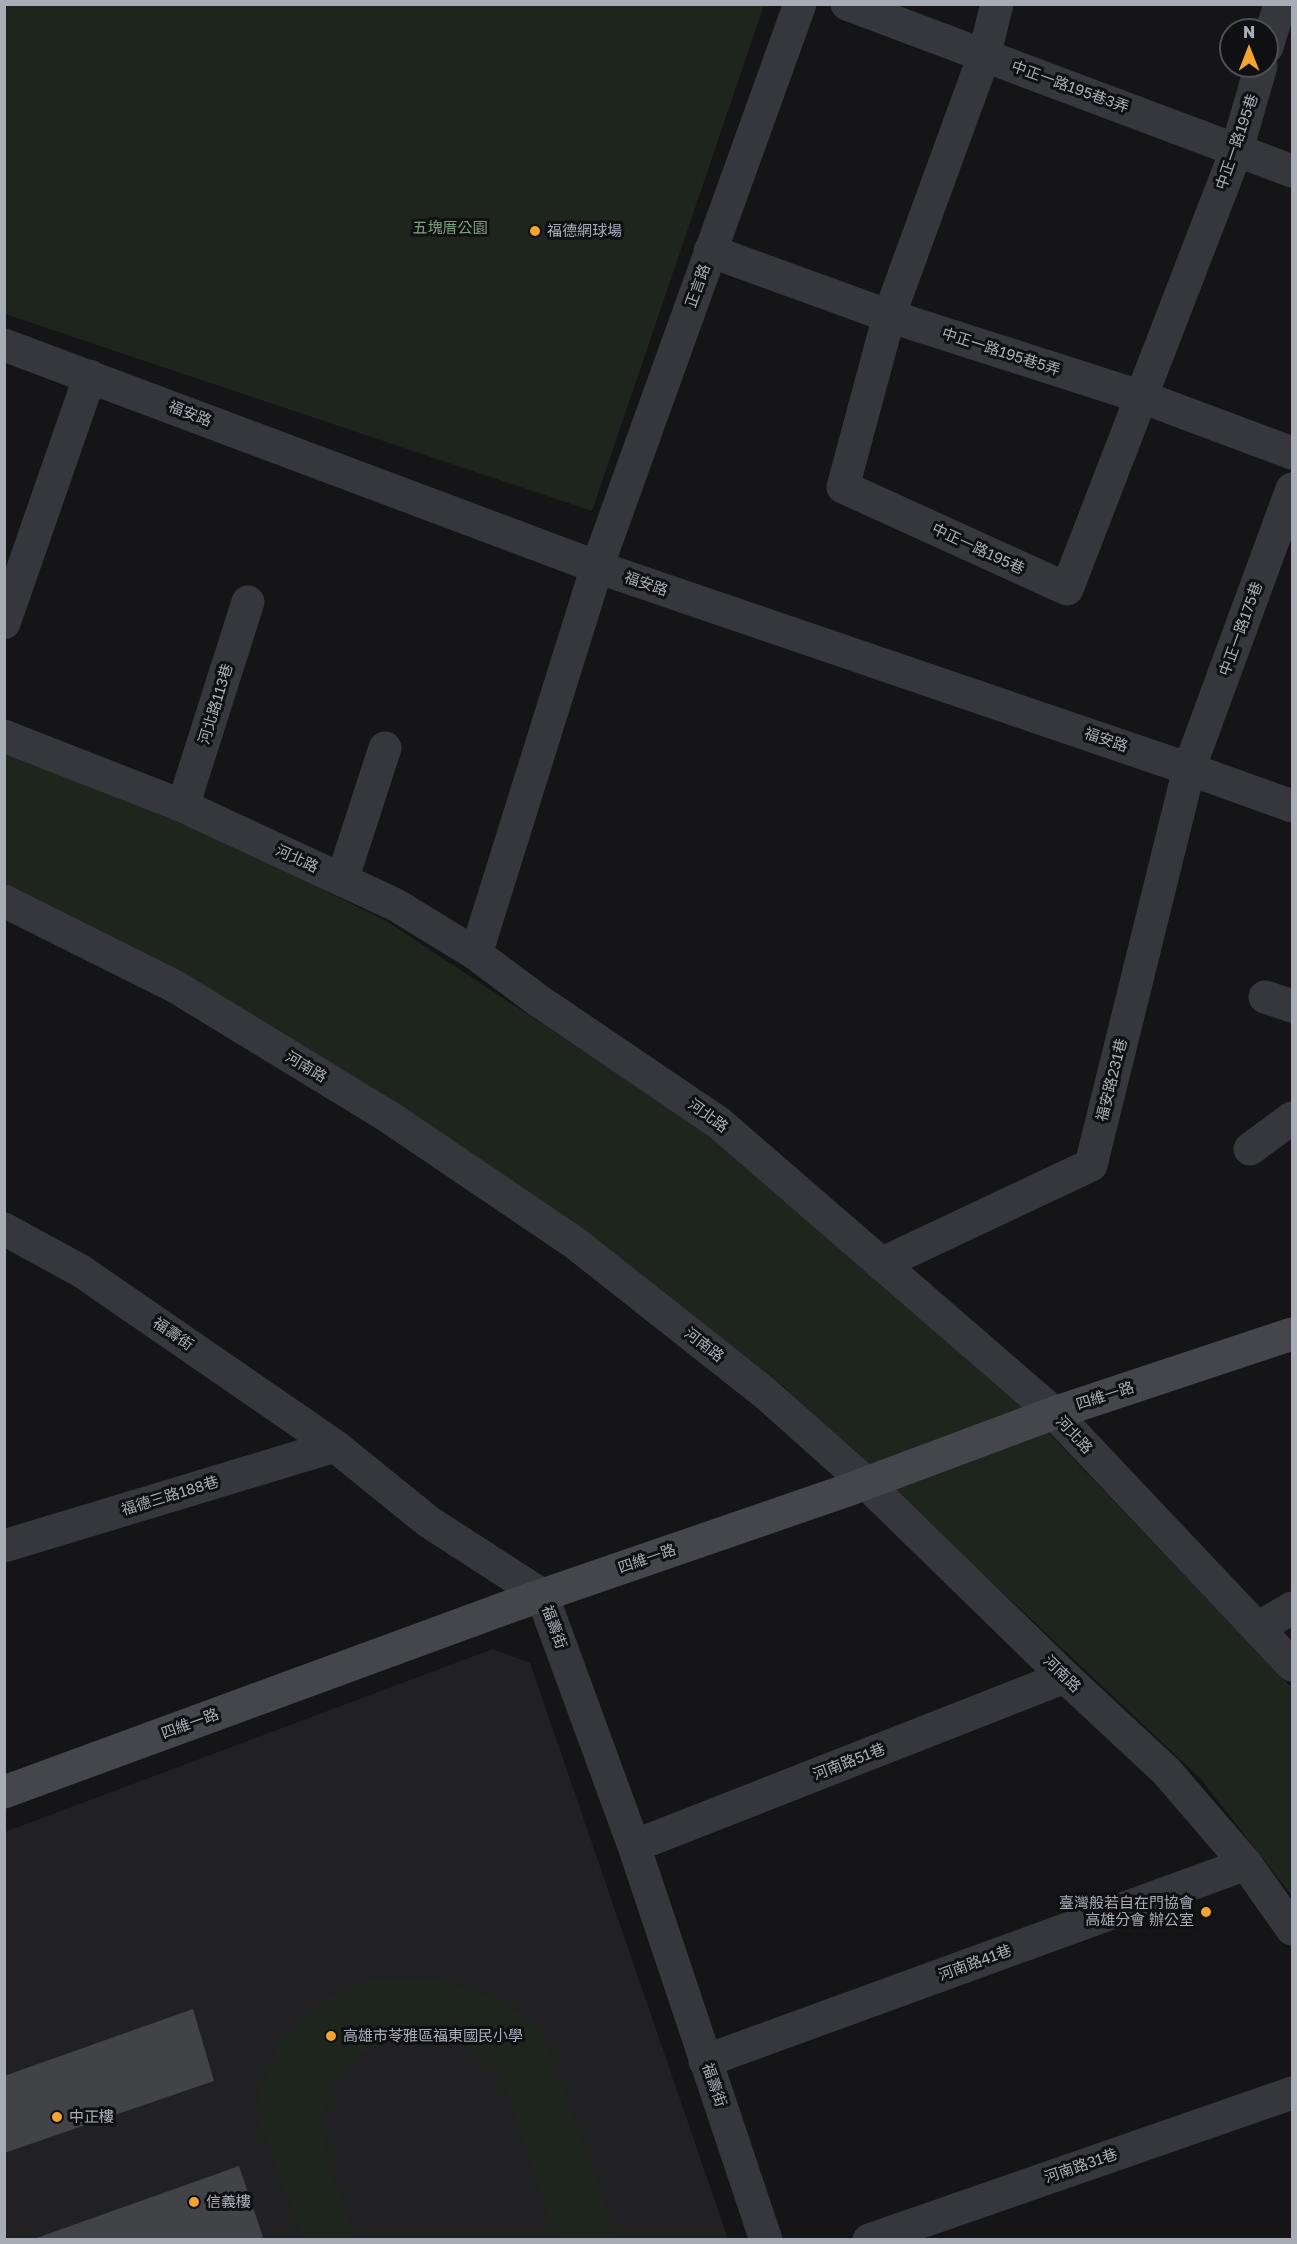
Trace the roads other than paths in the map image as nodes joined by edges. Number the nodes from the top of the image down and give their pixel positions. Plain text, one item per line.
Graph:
1 (800, 4) edge
2 (847, 4) edge
3 (998, 4) edge
4 (984, 56) junction
5 (1258, 78) edge
6 (1237, 149) junction
7 (1293, 171) edge
8 (710, 251) junction
9 (889, 316) junction
10 (4, 345) edge
11 (90, 376) junction
12 (1142, 397) junction
13 (1293, 453) edge
14 (1293, 489) edge
15 (597, 567) junction
16 (248, 602) dead end
17 (4, 623) edge
18 (4, 736) edge
19 (385, 748) dead end
20 (1189, 769) junction
21 (183, 806) junction
22 (1293, 806) edge
23 (342, 880) junction
24 (4, 901) edge
25 (476, 954) junction
26 (1293, 1118) edge
27 (1250, 1149) dead end
28 (4, 1229) edge
29 (881, 1264) junction
30 (1293, 1334) edge
31 (1054, 1413) junction
32 (335, 1446) junction
33 (866, 1484) junction
34 (4, 1546) edge
35 (542, 1595) junction
36 (1293, 1608) edge
37 (1258, 1628) junction
38 (1293, 1665) edge
39 (1065, 1677) junction
40 (4, 1792) edge
41 (634, 1846) junction
42 (1246, 1864) junction
43 (1293, 1929) edge
44 (705, 2061) junction
45 (1293, 2093) edge
46 (766, 2240) edge
47 (869, 2240) edge

1 - 8 street, 正言路
2 - 4 street, 中正一路195巷3弄
3 - 4 street, 中正一路195巷
4 - 6 street, 中正一路195巷3弄
4 - 9 street, 中正一路195巷
5 - 6 street, 中正一路195巷
6 - 7 street, 中正一路195巷3弄
6 - 12 street, 中正一路195巷
8 - 9 street, 中正一路195巷5弄
8 - 15 street, 正言路
9 - 12 street, 中正一路195巷5弄
9 - 12 street, 中正一路195巷
10 - 11 street, 福安路
11 - 15 street, 福安路
11 - 17 street
12 - 13 street, 中正一路195巷5弄
14 - 20 street, 中正一路175巷
15 - 20 street, 福安路
15 - 25 street, 正言路
16 - 21 street, 河北路113巷
18 - 21 street, 河北路
19 - 23 street
20 - 22 street, 福安路
20 - 29 street, 福安路231巷
21 - 23 street, 河北路
23 - 25 street, 河北路
24 - 33 street, 河南路
25 - 29 street, 河北路
26 - 27 street
28 - 32 street, 福壽街
29 - 31 street, 河北路
30 - 31 street, 四維一路
31 - 33 street, 四維一路
31 - 37 street, 河北路
32 - 34 street, 福德三路188巷
32 - 35 street, 福壽街
33 - 35 street, 四維一路
33 - 39 street, 河南路
35 - 40 street, 四維一路
35 - 41 street, 福壽街
36 - 37 street
37 - 38 street, 河北路
39 - 41 street, 河南路51巷
39 - 42 street, 河南路
41 - 44 street, 福壽街
42 - 43 street, 河南路
42 - 44 street, 河南路41巷
44 - 46 street, 福壽街
45 - 47 street, 河南路31巷

